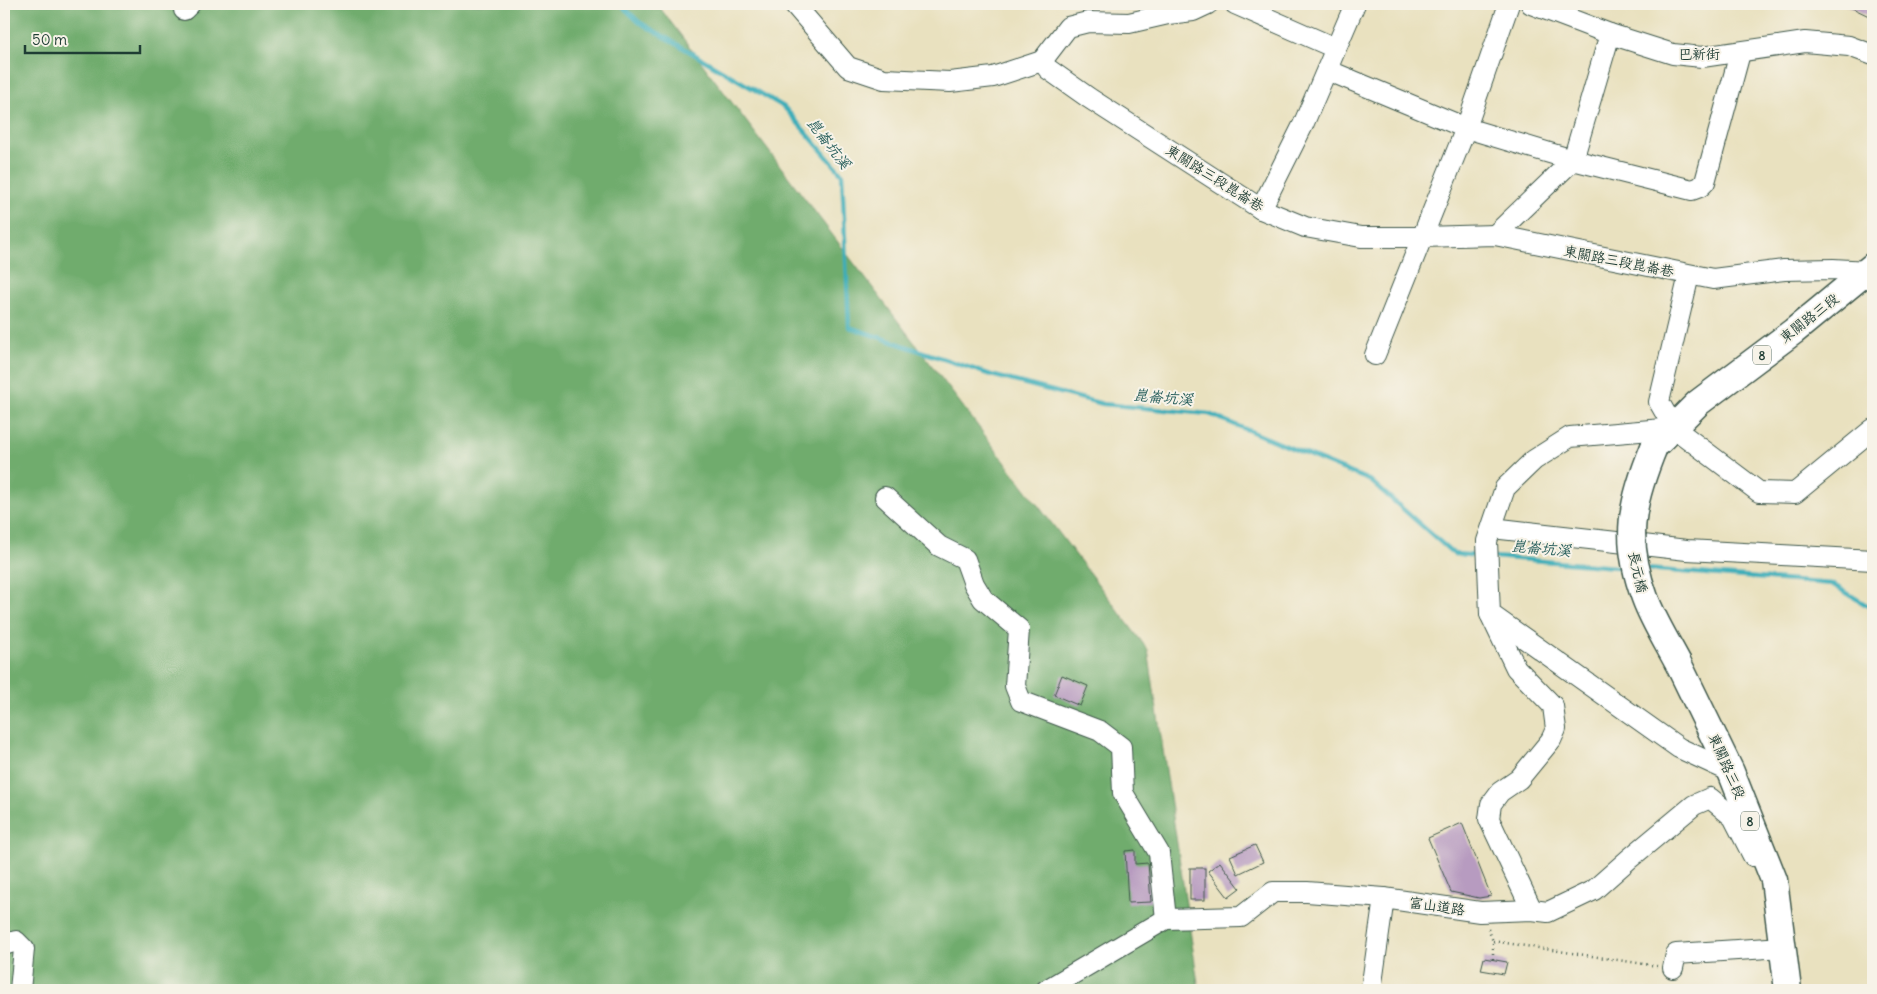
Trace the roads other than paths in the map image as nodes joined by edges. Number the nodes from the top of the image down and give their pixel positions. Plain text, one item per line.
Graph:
1 (794, 4) edge
2 (1208, 4) edge
3 (1235, 4) edge
4 (1355, 4) edge
5 (1509, 4) edge
6 (1531, 4) edge
7 (1610, 34) junction
8 (1335, 48) junction
9 (1740, 53) junction
10 (1873, 55) edge
11 (1042, 61) junction
12 (1327, 70) junction
13 (1466, 128) junction
14 (1573, 160) junction
15 (1261, 209) junction
16 (1495, 235) junction
17 (1422, 237) junction
18 (1871, 271) edge
19 (1688, 274) junction
20 (1375, 356) dead end
21 (1674, 428) junction
22 (1873, 429) edge
23 (1654, 447) joint
24 (885, 497) dead end
25 (1492, 528) junction
26 (1873, 560) edge
27 (1490, 614) junction
28 (1678, 663) joint
29 (1731, 772) junction
30 (1774, 880) junction
31 (1384, 898) junction
32 (1532, 910) junction
33 (1166, 919) junction
34 (4, 945) edge
35 (1783, 947) junction
36 (1673, 968) road end
37 (20, 990) edge
38 (1046, 990) edge
39 (1371, 990) edge
40 (1788, 990) edge

1 - 11 street
2 - 11 street
3 - 8 street
4 - 8 street
5 - 13 street
6 - 7 street, 巴新街
7 - 9 street, 巴新街
7 - 14 street
8 - 12 street
9 - 10 street, 巴新街
9 - 14 street
11 - 15 street, 東關路三段崑崙巷
12 - 13 street
12 - 15 street
13 - 14 street
13 - 17 street
14 - 16 street
15 - 17 street, 東關路三段崑崙巷
16 - 17 street, 東關路三段崑崙巷
16 - 19 street, 東關路三段崑崙巷
17 - 20 street
18 - 19 street, 東關路三段崑崙巷
18 - 21 main road, 東關路三段 / 8
19 - 21 street
21 - 22 street
21 - 23 main road, 東關路三段 / 8
21 - 25 street
23 - 28 main road, 長元橋 / 8, bridge
24 - 33 street
25 - 26 street
25 - 27 street
27 - 29 street
27 - 32 street
28 - 29 main road, 東關路三段 / 8
29 - 30 main road, 東關路三段 / 8
30 - 32 street, 富山道路
30 - 35 main road, 東關路三段 / 8
31 - 32 street, 富山道路
31 - 33 street, 富山道路
31 - 39 street
33 - 38 street, 富山道路
34 - 37 street
35 - 36 street
35 - 40 main road, 東關路三段 / 8

